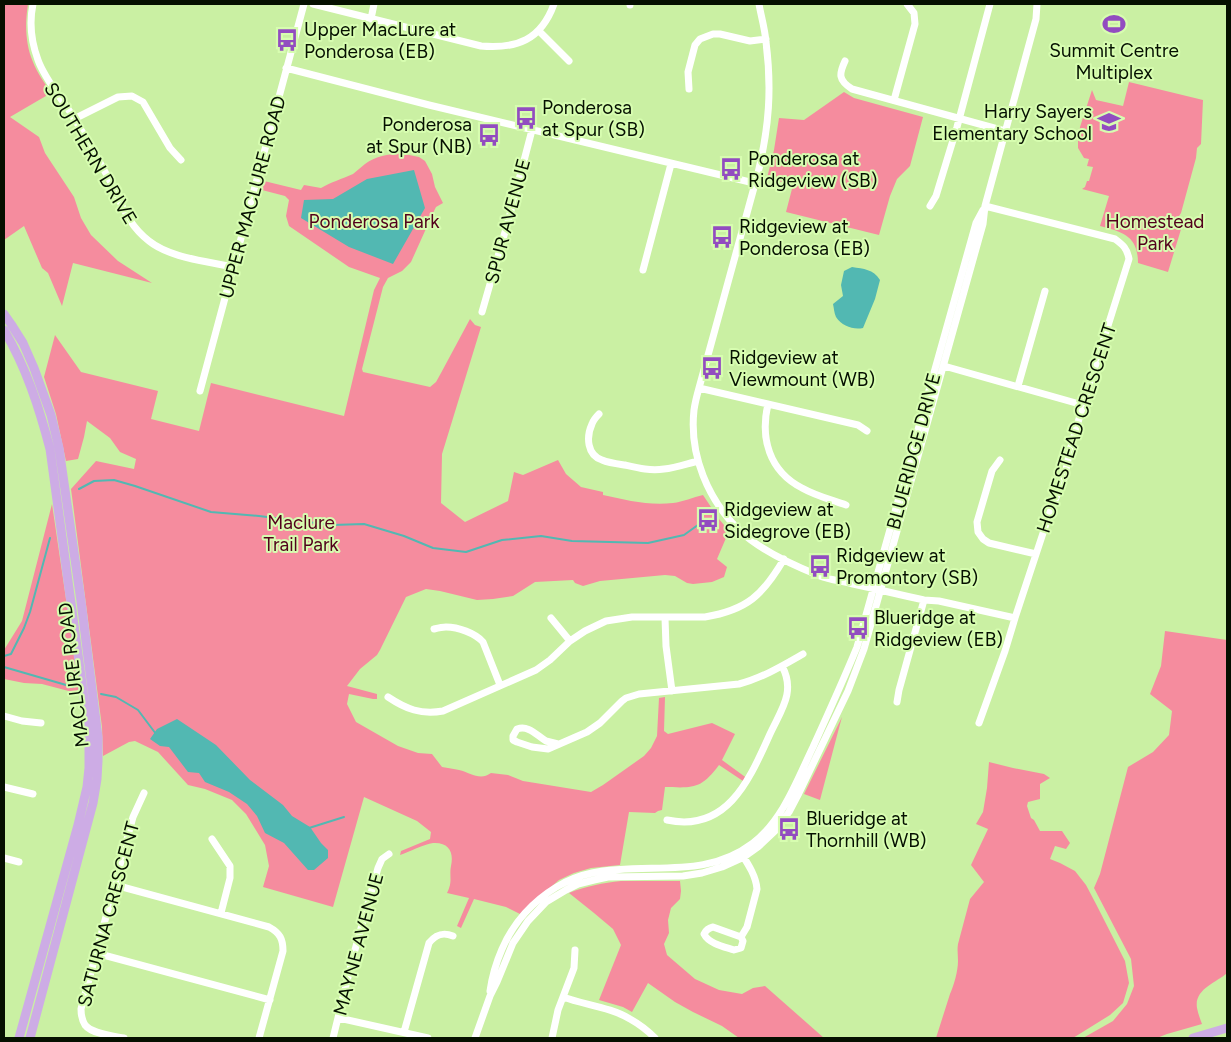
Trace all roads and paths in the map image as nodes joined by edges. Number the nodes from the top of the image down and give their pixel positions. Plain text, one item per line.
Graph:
1 (33, 4) edge
2 (304, 4) edge
3 (314, 4) edge
4 (374, 4) edge
5 (554, 4) edge
6 (759, 4) edge
7 (907, 4) edge
8 (990, 4) edge
9 (1037, 4) edge
10 (1044, 4) edge
11 (371, 19) junction
12 (1036, 20) junction
13 (539, 31) junction
14 (766, 39) junction
15 (845, 60) dead end
16 (568, 61) dead end
17 (286, 68) junction
18 (690, 89) dead end
19 (894, 100) junction
20 (959, 118) junction
21 (74, 119) junction
22 (532, 130) junction
23 (1005, 131) junction
24 (181, 160) dead end
25 (671, 164) junction
26 (754, 183) junction
27 (930, 206) dead end
28 (985, 206) junction
29 (232, 267) junction
30 (643, 270) dead end
31 (1045, 291) dead end
32 (482, 312) dead end
33 (4, 314) edge
34 (4, 330) edge
35 (944, 366) junction
36 (1018, 386) junction
37 (699, 388) junction
38 (200, 391) dead end
39 (768, 404) junction
40 (1083, 405) junction
41 (598, 414) dead end
42 (867, 431) dead end
43 (1000, 460) dead end
44 (698, 461) junction
45 (846, 505) dead end
46 (1036, 554) junction
47 (784, 559) junction
48 (878, 590) junction
49 (924, 600) junction
50 (551, 618) dead end
51 (665, 618) junction
52 (1016, 618) junction
53 (434, 629) dead end
54 (570, 640) junction
55 (803, 654) dead end
56 (782, 666) junction
57 (500, 685) junction
58 (672, 691) junction
59 (388, 697) dead end
60 (897, 702) dead end
61 (4, 716) edge
62 (41, 723) dead end
63 (979, 723) dead end
64 (558, 744) junction
65 (4, 787) edge
66 (144, 793) dead end
67 (33, 794) dead end
68 (667, 820) dead end
69 (212, 839) dead end
70 (389, 854) dead end
71 (742, 854) junction
72 (4, 858) edge
73 (19, 862) dead end
74 (114, 885) junction
75 (221, 913) junction
76 (453, 936) dead end
77 (741, 937) junction
78 (575, 950) dead end
79 (96, 953) junction
80 (563, 997) junction
81 (270, 1000) junction
82 (339, 1018) junction
83 (1227, 1028) edge
84 (404, 1032) junction
85 (19, 1038) edge
86 (30, 1038) edge
87 (124, 1038) edge
88 (259, 1038) edge
89 (333, 1038) edge
90 (428, 1038) edge
91 (475, 1038) edge
92 (552, 1038) edge
93 (656, 1038) edge
94 (1193, 1038) edge

1 - 21 street, SOUTHERN DRIVE
2 - 17 street, UPPER MACLURE ROAD
3 - 11 street
4 - 11 street
5 - 13 street
6 - 14 street
7 - 19 street
8 - 20 street
9 - 12 street, BLUERIDGE DRIVE
10 - 12 street, BLUERIDGE DRIVE
11 - 13 street
12 - 23 street, BLUERIDGE DRIVE
13 - 16 street
14 - 18 street
14 - 26 street
15 - 19 street
17 - 22 street
17 - 29 street, UPPER MACLURE ROAD
19 - 20 street
20 - 23 street
20 - 27 street
21 - 24 street
21 - 29 street, SOUTHERN DRIVE
22 - 25 street
22 - 32 street, SPUR AVENUE
23 - 28 street, BLUERIDGE DRIVE
25 - 26 street
25 - 30 street
26 - 37 street
28 - 35 street, BLUERIDGE DRIVE
28 - 40 street, HOMESTEAD CRESCENT
28 - 48 street, BLUERIDGE DRIVE
29 - 38 street, UPPER MACLURE ROAD
31 - 36 street
33 - 86 main road, MACLURE ROAD
34 - 85 main road, MACLURE ROAD
35 - 36 street
35 - 48 street, BLUERIDGE DRIVE
36 - 40 street
37 - 39 street
37 - 44 street
39 - 42 street
39 - 45 street
40 - 46 street, HOMESTEAD CRESCENT
41 - 44 street
43 - 46 street
44 - 47 street
46 - 52 street, HOMESTEAD CRESCENT
47 - 48 street
47 - 51 street
48 - 49 street
48 - 71 street, BLUERIDGE DRIVE
49 - 52 street
49 - 60 street
50 - 54 street
51 - 54 street
51 - 58 street
52 - 63 street, HOMESTEAD CRESCENT
53 - 57 street
54 - 57 street
55 - 56 street
56 - 58 street
56 - 68 street
57 - 59 street
58 - 64 street
61 - 62 street
64 - 64 street
65 - 67 street
66 - 74 street, SATURNA CRESCENT
69 - 75 street
70 - 82 street, MAYNE AVENUE
71 - 77 street
71 - 91 street, BLUERIDGE DRIVE
72 - 73 street
74 - 75 street
74 - 79 street, SATURNA CRESCENT
75 - 81 street
76 - 84 street
77 - 77 street
78 - 80 street
79 - 81 street
79 - 87 street, SATURNA CRESCENT
80 - 92 street
80 - 93 street
81 - 88 street
82 - 84 street
82 - 89 street, MAYNE AVENUE
83 - 94 main road
84 - 90 street

